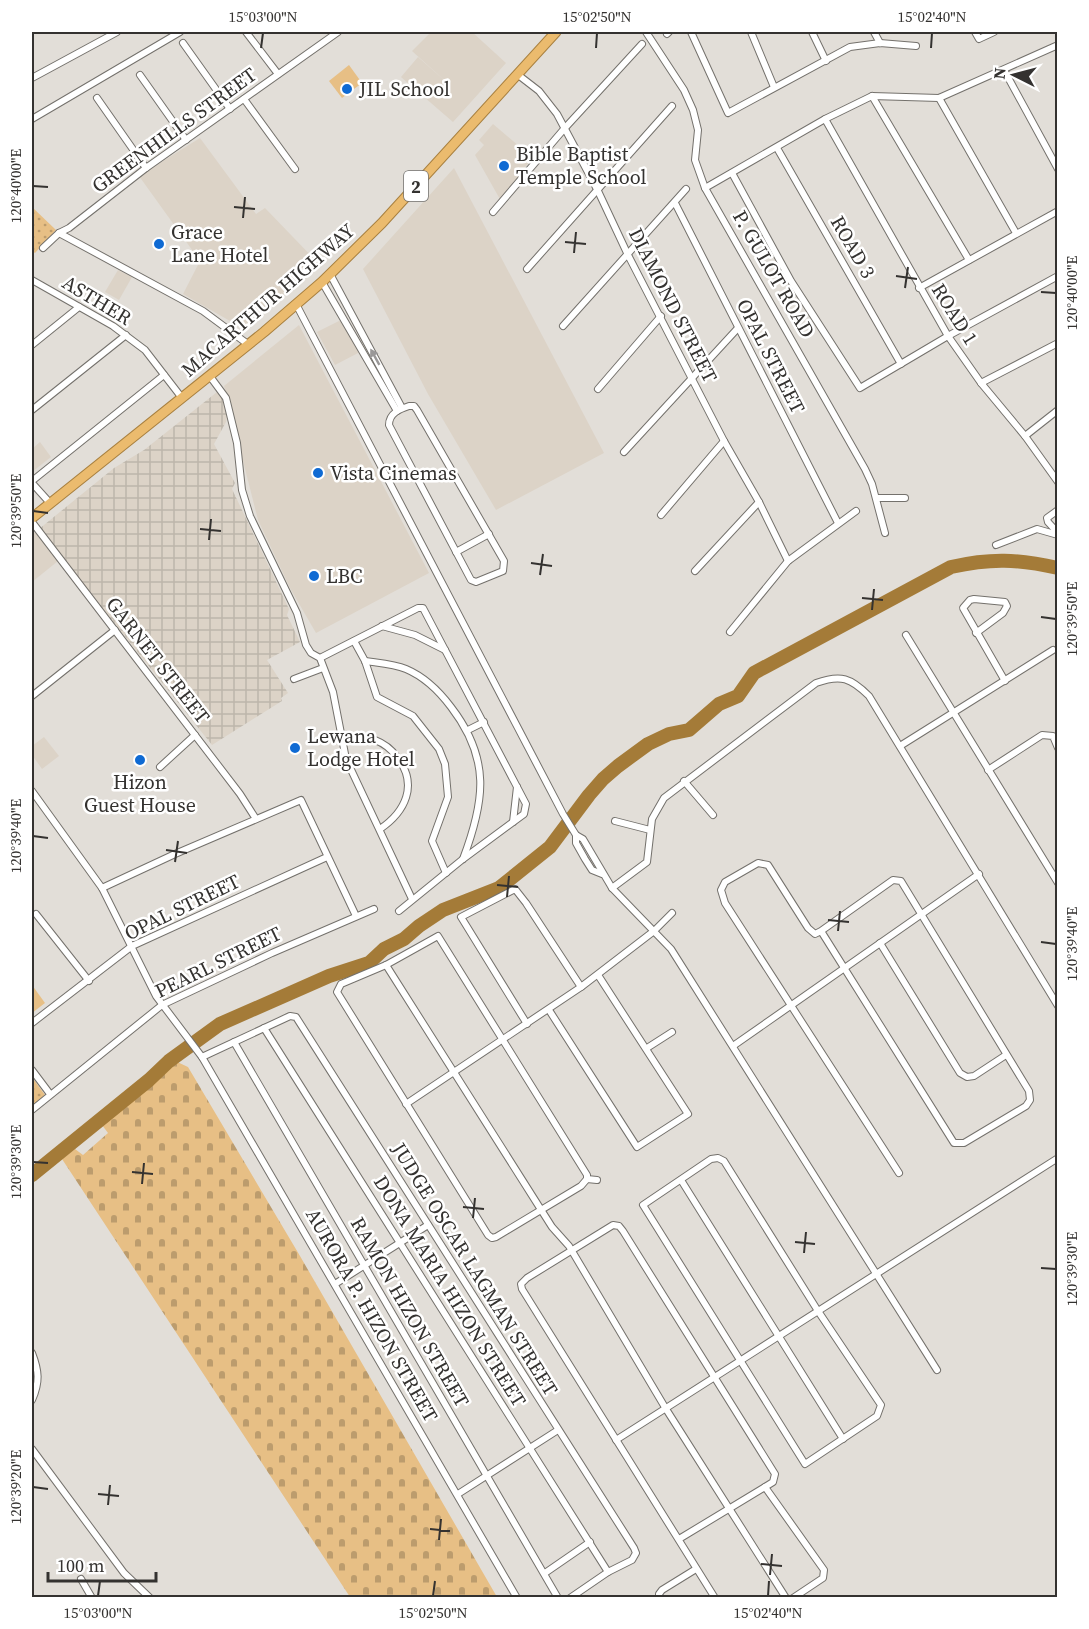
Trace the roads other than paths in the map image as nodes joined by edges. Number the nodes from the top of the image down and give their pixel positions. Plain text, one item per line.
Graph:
1 (117, 32) edge
2 (180, 32) edge
3 (246, 32) edge
4 (324, 32) edge
5 (338, 32) edge
6 (555, 32) edge
7 (646, 32) edge
8 (691, 32) edge
9 (751, 32) edge
10 (812, 32) edge
11 (874, 32) edge
12 (975, 32) edge
13 (993, 32) edge
14 (329, 38) junction
15 (183, 43) dead end
16 (880, 43) junction
17 (642, 44) dead end
18 (1058, 45) edge
19 (916, 46) dead end
20 (826, 61) junction
21 (1004, 70) junction
22 (278, 74) junction
23 (518, 74) junction
24 (140, 75) dead end
25 (32, 78) edge
26 (774, 87) junction
27 (872, 96) junction
28 (97, 98) dead end
29 (939, 98) junction
30 (244, 99) junction
31 (672, 106) dead end
32 (230, 109) junction
33 (32, 119) edge
34 (825, 119) junction
35 (564, 129) junction
36 (186, 140) junction
37 (777, 147) junction
38 (146, 168) junction
39 (295, 169) dead end
40 (1058, 169) edge
41 (732, 173) junction
42 (705, 188) junction
43 (686, 189) dead end
44 (598, 191) junction
45 (675, 203) junction
46 (1058, 211) edge
47 (493, 212) dead end
48 (59, 233) junction
49 (1016, 233) junction
50 (43, 248) dead end
51 (628, 255) junction
52 (969, 260) junction
53 (527, 269) dead end
54 (330, 274) junction
55 (1058, 276) edge
56 (33, 282) edge
57 (322, 282) junction
58 (919, 288) junction
59 (296, 304) junction
60 (79, 307) junction
61 (661, 316) junction
62 (563, 326) dead end
63 (738, 328) junction
64 (126, 335) junction
65 (948, 336) junction
66 (1058, 343) edge
67 (32, 345) edge
68 (249, 345) junction
69 (901, 364) junction
70 (164, 375) junction
71 (209, 375) junction
72 (692, 378) junction
73 (981, 383) junction
74 (598, 389) dead end
75 (182, 398) junction
76 (32, 410) edge
77 (399, 410) junction
78 (1058, 410) edge
79 (1025, 436) junction
80 (724, 441) junction
81 (624, 452) dead end
82 (1057, 480) edge
83 (32, 482) edge
84 (877, 498) junction
85 (905, 498) dead end
86 (759, 502) junction
87 (50, 503) junction
88 (1058, 510) edge
89 (856, 511) dead end
90 (661, 515) dead end
91 (32, 520) edge
92 (838, 524) junction
93 (885, 533) dead end
94 (489, 534) junction
95 (1058, 534) edge
96 (996, 545) dead end
97 (456, 552) junction
98 (788, 561) junction
99 (695, 571) dead end
100 (382, 625) junction
101 (115, 630) junction
102 (730, 632) dead end
103 (976, 633) junction
104 (906, 635) dead end
105 (354, 641) junction
106 (446, 650) junction
107 (1053, 650) dead end
108 (320, 658) junction
109 (365, 661) junction
110 (323, 668) junction
111 (294, 679) dead end
112 (1005, 681) junction
113 (32, 696) edge
114 (953, 714) junction
115 (484, 722) junction
116 (468, 730) junction
117 (195, 735) junction
118 (342, 740) junction
119 (900, 746) junction
120 (1058, 748) edge
121 (160, 767) dead end
122 (988, 770) junction
123 (684, 781) junction
124 (517, 787) junction
125 (32, 791) edge
126 (713, 815) dead end
127 (256, 819) junction
128 (615, 821) dead end
129 (513, 822) junction
130 (380, 829) junction
131 (650, 831) junction
132 (327, 857) junction
133 (463, 859) junction
134 (446, 873) junction
135 (979, 874) junction
136 (1058, 882) edge
137 (102, 888) junction
138 (612, 888) junction
139 (412, 899) junction
140 (374, 909) dead end
141 (399, 911) dead end
142 (672, 913) dead end
143 (921, 913) junction
144 (36, 914) dead end
145 (356, 916) junction
146 (654, 931) junction
147 (821, 931) junction
148 (880, 943) junction
149 (132, 946) junction
150 (386, 965) junction
151 (844, 968) junction
152 (598, 975) junction
153 (89, 981) junction
154 (581, 987) junction
155 (162, 1005) junction
156 (791, 1005) junction
157 (1058, 1006) edge
158 (549, 1010) junction
159 (32, 1023) edge
160 (527, 1024) junction
161 (264, 1028) junction
162 (672, 1032) dead end
163 (503, 1041) junction
164 (234, 1042) junction
165 (733, 1046) junction
166 (647, 1048) junction
167 (1006, 1055) junction
168 (202, 1057) junction
169 (32, 1070) edge
170 (454, 1073) junction
171 (50, 1094) junction
172 (406, 1104) junction
173 (32, 1110) edge
174 (1058, 1158) edge
175 (899, 1173) dead end
176 (586, 1179) junction
177 (597, 1180) dead end
178 (681, 1180) junction
179 (541, 1210) junction
180 (428, 1225) junction
181 (399, 1243) junction
182 (570, 1251) junction
183 (364, 1266) junction
184 (876, 1275) junction
185 (335, 1284) junction
186 (818, 1311) junction
187 (779, 1336) junction
188 (32, 1353) edge
189 (741, 1360) junction
190 (937, 1370) dead end
191 (715, 1377) junction
192 (32, 1400) edge
193 (666, 1409) junction
194 (558, 1430) junction
195 (843, 1439) junction
196 (616, 1440) junction
197 (529, 1447) junction
198 (32, 1449) edge
199 (486, 1475) junction
200 (765, 1487) junction
201 (458, 1494) junction
202 (729, 1508) junction
203 (679, 1539) junction
204 (590, 1542) junction
205 (696, 1569) junction
206 (608, 1572) junction
207 (545, 1573) junction
208 (81, 1580) dead end
209 (93, 1598) edge
210 (150, 1598) edge
211 (518, 1598) edge
212 (558, 1598) edge
213 (570, 1598) edge
214 (659, 1598) edge
215 (715, 1598) edge
216 (786, 1598) edge
217 (793, 1598) edge

1 - 25 street
2 - 33 street
3 - 22 street
4 - 14 street
5 - 14 street, GREENHILLS STREET
6 - 23 highway, MACARTHUR HIGHWAY / 2
7 - 42 street, P. GULOT ROAD
8 - 26 street
9 - 26 street
10 - 20 street
11 - 16 street
12 - 13 street
14 - 22 street, GREENHILLS STREET
15 - 32 street
16 - 19 street
16 - 20 street
17 - 35 street
18 - 21 street
20 - 26 street
21 - 29 street
21 - 40 street
22 - 30 street, GREENHILLS STREET
23 - 35 street, DIAMOND STREET
23 - 54 highway, MACARTHUR HIGHWAY / 2
24 - 36 street
27 - 29 street
27 - 34 street
27 - 52 street
28 - 38 street
29 - 49 street
30 - 32 street, GREENHILLS STREET
30 - 39 street
31 - 44 street
32 - 36 street, GREENHILLS STREET
34 - 37 street
34 - 58 street, ROAD 1
35 - 44 street, DIAMOND STREET
35 - 47 street
36 - 38 street, GREENHILLS STREET
37 - 41 street
37 - 69 street, ROAD 3
38 - 48 street, GREENHILLS STREET
41 - 42 street
41 - 69 street
42 - 84 street, P. GULOT ROAD
43 - 45 street
44 - 51 street, DIAMOND STREET
44 - 53 street
45 - 51 street
45 - 63 street, OPAL STREET
46 - 49 street
48 - 50 street, GREENHILLS STREET
48 - 68 street
49 - 52 street
51 - 61 street, DIAMOND STREET
51 - 62 street
52 - 58 street
54 - 57 highway, MACARTHUR HIGHWAY / 2
77 -> 54 street
55 - 65 street
56 - 60 street, ASTHER
57 - 59 highway, MACARTHUR HIGHWAY / 2
57 - 77 street
58 - 65 street, ROAD 1
59 - 68 highway, MACARTHUR HIGHWAY / 2
59 - 138 street
60 - 64 street, ASTHER
60 - 67 street
61 - 72 street, DIAMOND STREET
61 - 74 street
63 - 72 street
63 - 92 street, OPAL STREET
64 - 70 street, ASTHER
64 - 76 street
65 - 69 street
65 - 73 street, ROAD 1
66 - 73 street
68 - 71 highway, MACARTHUR HIGHWAY / 2
70 - 75 street, ASTHER
70 - 83 street
71 - 75 highway, MACARTHUR HIGHWAY / 2
71 - 108 street
72 - 80 street, DIAMOND STREET
72 - 81 street
73 - 79 street, ROAD 1
75 - 87 highway, MACARTHUR HIGHWAY / 2
77 - 94 street
77 - 97 street
78 - 79 street
79 - 82 street, ROAD 1
80 - 86 street, DIAMOND STREET
80 - 90 street
83 - 87 street
84 - 85 street
84 - 93 street, P. GULOT ROAD
86 - 98 street, DIAMOND STREET
86 - 99 street
87 - 91 highway, MACARTHUR HIGHWAY / 2
88 - 95 street
89 - 92 street
91 - 101 street, GARNET STREET
92 - 98 street
94 - 97 street
94 - 97 street
95 - 96 street
98 - 102 street
100 - 105 street
100 - 106 street
100 - 106 street
101 - 113 street
101 - 117 street, GARNET STREET
103 - 103 street
103 - 112 street
104 - 114 street
105 - 108 street
105 - 109 street
106 - 115 street
107 - 112 street
108 - 110 street
109 - 116 street
109 - 134 street
110 - 111 street
110 - 118 street
112 - 114 street
114 - 119 street
114 - 122 street
115 - 116 street
115 - 124 street
116 - 133 street
117 - 121 street
117 - 127 street, GARNET STREET
118 - 130 street
118 - 130 street
119 - 123 street
119 - 135 street
120 - 122 street
122 - 136 street
123 - 126 street
123 - 131 street
124 - 129 street
124 - 129 street
125 - 137 street, AURORA P. HIZON STREET
127 - 132 street
127 - 137 street
128 - 131 street
129 - 133 street
130 - 139 street
131 - 138 street
132 - 145 street
132 - 149 street, OPAL STREET
133 - 134 street
134 - 139 street
135 - 143 street
135 - 157 street
137 - 149 street, AURORA P. HIZON STREET
138 - 146 street
139 - 141 street
140 - 145 street, PEARL STREET
142 - 146 street
143 - 147 street
143 - 148 street
143 - 167 street
144 - 153 street
145 - 155 street, PEARL STREET
146 - 152 street
146 - 165 street
147 - 151 street
147 - 156 street
148 - 151 street
148 - 167 street
149 - 153 street, OPAL STREET
149 - 155 street, AURORA P. HIZON STREET
150 - 163 street
150 - 170 street
150 - 172 street
151 - 156 street
151 - 167 street
152 - 154 street
152 - 166 street
153 - 159 street, OPAL STREET
154 - 158 street
154 - 160 street
155 - 168 street, AURORA P. HIZON STREET
155 - 171 street, PEARL STREET
156 - 165 street
156 - 175 street
158 - 160 street
158 - 166 street
160 - 163 street
161 - 164 street
161 - 180 street, JUDGE OSCAR LAGMAN STREET
161 - 181 street, DONA MARIA HIZON STREET
162 - 166 street
163 - 170 street
163 - 176 street
164 - 168 street
164 - 183 street, RAMON HIZON STREET
165 - 184 street
168 - 185 street, AURORA P. HIZON STREET
169 - 171 street
170 - 172 street
170 - 179 street
171 - 173 street, PEARL STREET
172 - 179 street
174 - 184 street
176 - 177 street
176 - 179 street
178 - 186 street
178 - 187 street
178 - 189 street
179 - 182 street
180 - 181 street
180 - 194 street, JUDGE OSCAR LAGMAN STREET
181 - 183 street
181 - 197 street, DONA MARIA HIZON STREET
182 - 191 street
182 - 193 street
182 - 196 street
183 - 185 street
183 - 199 street, RAMON HIZON STREET
184 - 186 street
184 - 190 street
185 - 201 street, AURORA P. HIZON STREET
186 - 187 street
186 - 195 street
187 - 189 street
187 - 195 street
188 - 192 street
189 - 191 street
189 - 195 street
191 - 193 street
191 - 200 street
193 - 196 street
193 - 202 street
194 - 197 street
194 - 206 street, JUDGE OSCAR LAGMAN STREET
196 - 203 street
197 - 199 street
197 - 204 street, DONA MARIA HIZON STREET
198 - 210 street
199 - 201 street
199 - 207 street, RAMON HIZON STREET
200 - 202 street
200 - 217 street
201 - 211 street, AURORA P. HIZON STREET
202 - 203 street
202 - 216 street
203 - 205 street
204 - 206 street, DONA MARIA HIZON STREET
204 - 207 street
205 - 214 street
205 - 215 street
206 - 213 street
207 - 212 street, RAMON HIZON STREET
208 - 209 street

